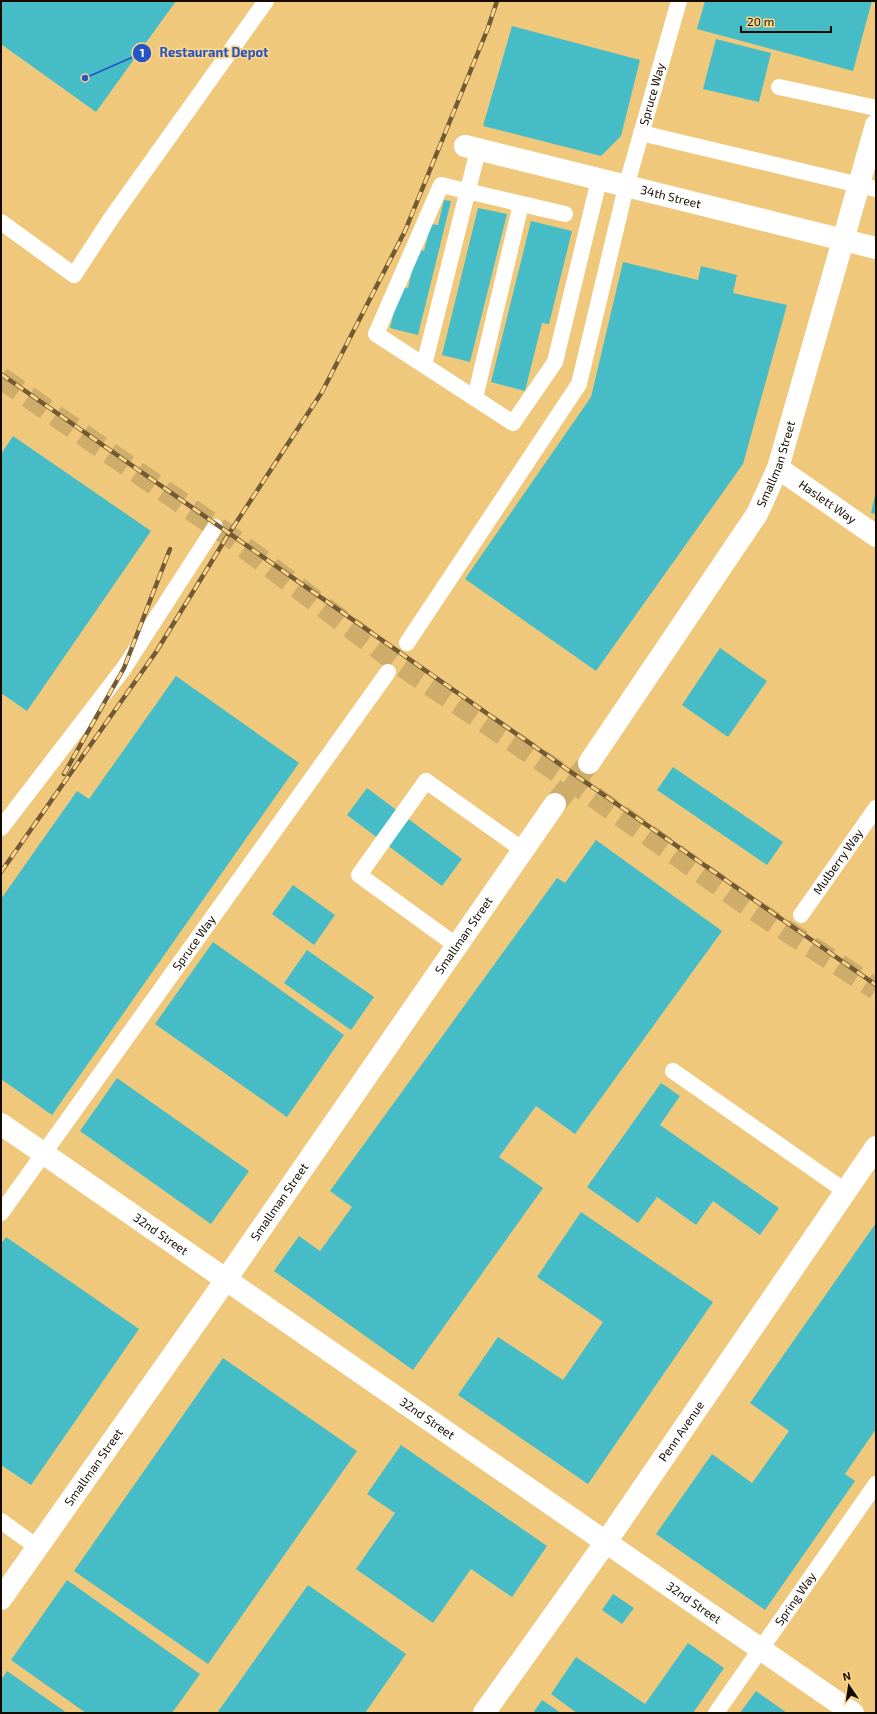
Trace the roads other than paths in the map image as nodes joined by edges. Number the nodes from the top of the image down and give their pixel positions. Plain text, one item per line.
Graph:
1 (266, 1) edge
2 (679, 1) edge
3 (779, 87) dead end
4 (876, 108) edge
5 (876, 125) edge
6 (641, 133) junction
7 (472, 148) joint
8 (599, 180) junction
9 (626, 186) junction
10 (868, 187) edge
11 (468, 191) junction
12 (521, 204) junction
13 (565, 214) dead end
14 (1, 222) edge
15 (844, 241) junction
16 (876, 248) edge
17 (424, 365) junction
18 (475, 398) junction
19 (778, 468) junction
20 (215, 528) dead end
21 (876, 536) edge
22 (407, 643) dead end
23 (388, 672) dead end
24 (589, 763) tunnel mouth
25 (555, 804) tunnel mouth
26 (876, 808) edge
27 (1, 828) edge
28 (523, 850) junction
29 (801, 915) dead end
30 (458, 946) junction
31 (673, 1072) dead end
32 (1, 1124) edge
33 (876, 1147) edge
34 (43, 1153) junction
35 (845, 1191) junction
36 (1, 1213) edge
37 (226, 1281) junction
38 (876, 1484) edge
39 (1, 1522) edge
40 (606, 1542) junction
41 (37, 1547) junction
42 (1, 1599) edge
43 (761, 1649) junction
44 (484, 1713) edge
45 (716, 1713) edge
46 (853, 1713) edge

1 - 14 lane
2 - 6 lane, Spruce Way
3 - 4 lane
5 - 10 street, Smallman Street
6 - 9 lane, Spruce Way
6 - 10 lane
7 - 8 street, 34th Street
7 - 11 lane
8 - 9 street, 34th Street
8 - 18 lane
9 - 15 street, 34th Street
9 - 22 lane, Spruce Way
10 - 15 street, Smallman Street
11 - 12 lane
11 - 17 lane
11 - 17 lane
12 - 13 lane
12 - 18 lane
15 - 16 street, 34th Street
15 - 19 street, Smallman Street
17 - 18 lane
19 - 21 street, Haslett Way
19 - 24 street, Smallman Street
20 - 27 lane
23 - 34 lane, Spruce Way
25 - 28 street, Smallman Street
26 - 29 lane, Mulberry Way
28 - 30 street, Smallman Street
28 - 30 lane
30 - 37 street, Smallman Street
31 - 35 lane
32 - 34 street, 32nd Street
33 - 35 street, Penn Avenue
34 - 36 lane, Spruce Way
34 - 37 street, 32nd Street
35 - 40 street, Penn Avenue
37 - 40 street, 32nd Street
37 - 41 street, Smallman Street
38 - 43 lane, Spring Way
39 - 41 lane
40 - 43 street, 32nd Street
40 - 44 street, Penn Avenue
41 - 42 street, Smallman Street
43 - 45 lane, Spring Way
43 - 46 street, 32nd Street

